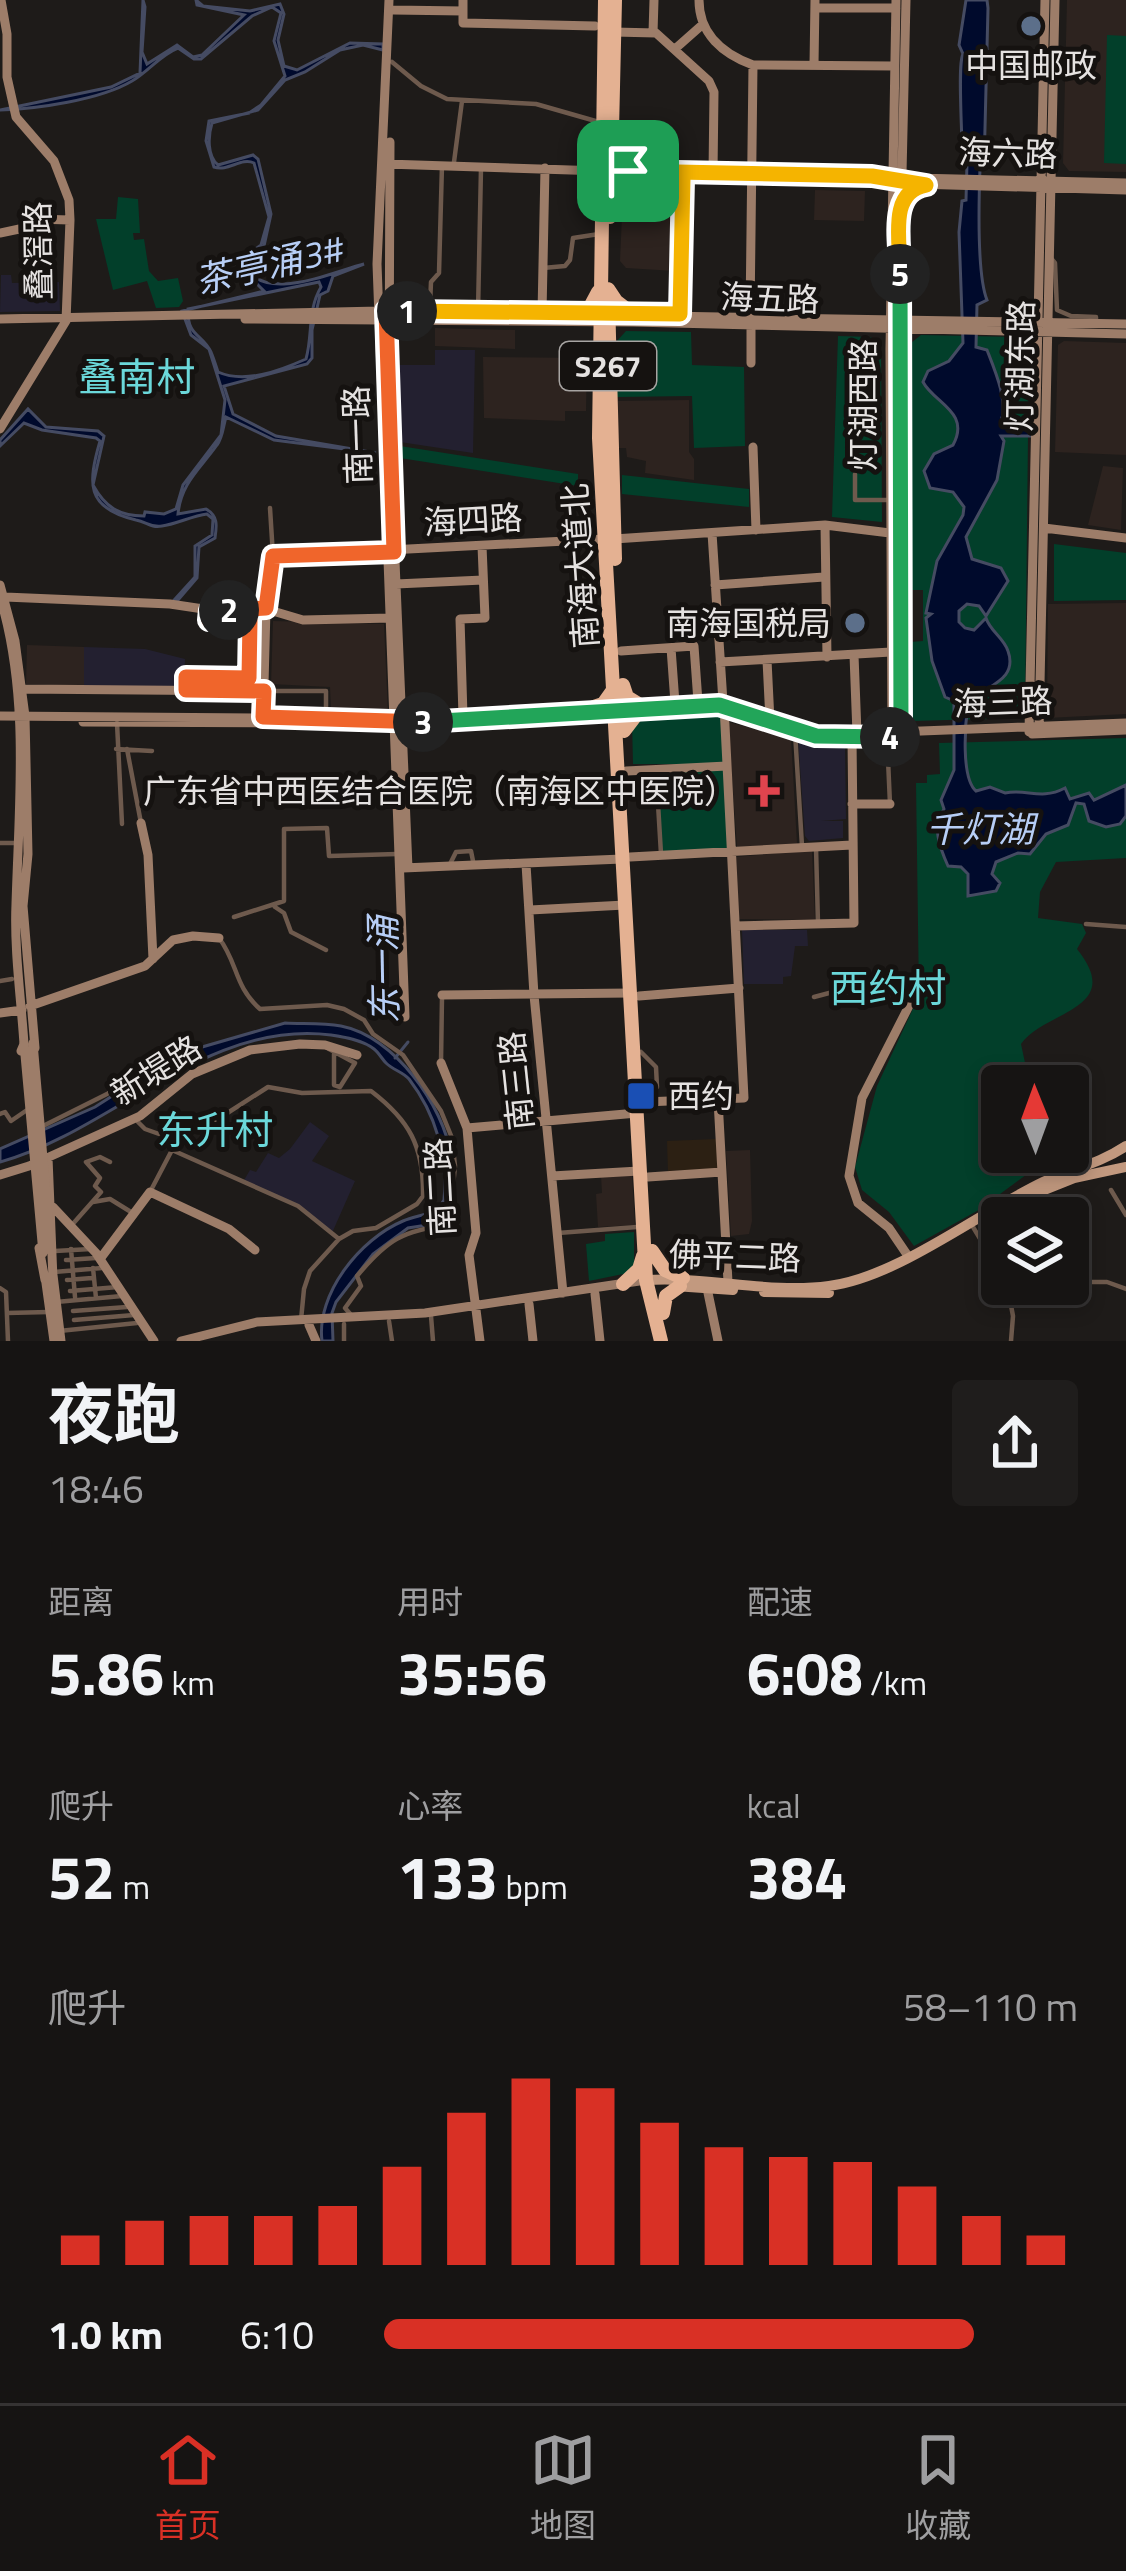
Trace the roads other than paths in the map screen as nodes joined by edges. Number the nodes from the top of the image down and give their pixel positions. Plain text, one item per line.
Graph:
1 (1, 0) edge
2 (604, 0) edge
3 (615, 0) edge
4 (654, 0) edge
5 (699, 0) edge
6 (906, 0) edge
7 (1045, 0) edge
8 (1055, 0) edge
9 (392, 3) edge
10 (815, 4) edge
11 (896, 4) edge
12 (463, 6) edge
13 (596, 26) dead end
14 (702, 26) junction
15 (614, 32) junction
16 (653, 33) junction
17 (676, 48) junction
18 (392, 62) junction
19 (753, 65) junction
20 (814, 65) junction
21 (894, 66) junction
22 (461, 101) junction
23 (602, 122) junction
24 (612, 150) junction
25 (1047, 159) junction
26 (898, 160) junction
27 (385, 162) junction
28 (448, 164) junction
29 (482, 167) junction
30 (545, 168) junction
31 (602, 169) junction
32 (713, 173) junction
33 (628, 174) junction
34 (752, 177) junction
35 (683, 178) junction
36 (872, 179) junction
37 (897, 180) junction
38 (926, 182) junction
39 (1020, 183) junction
40 (1046, 184) junction
41 (1075, 186) junction
42 (1126, 186) edge
43 (610, 196) junction
44 (896, 202) junction
45 (1046, 210) junction
46 (70, 220) junction
47 (604, 226) junction
48 (0, 233) edge
49 (1050, 256) junction
50 (543, 268) junction
51 (603, 288) junction
52 (383, 291) junction
53 (895, 301) junction
54 (1044, 301) junction
55 (430, 304) dead end
56 (478, 312) junction
57 (542, 313) junction
58 (680, 314) junction
59 (361, 315) junction
60 (383, 315) junction
61 (410, 315) junction
62 (576, 318) junction
63 (603, 318) junction
64 (633, 318) junction
65 (65, 319) junction
66 (750, 320) junction
67 (0, 321) edge
68 (869, 322) junction
69 (894, 323) junction
70 (1096, 323) junction
71 (923, 324) junction
72 (1126, 324) edge
73 (1016, 325) junction
74 (1043, 327) junction
75 (1070, 328) junction
76 (1126, 334) edge
77 (383, 336) junction
78 (603, 340) junction
79 (894, 348) junction
80 (1042, 355) junction
81 (752, 363) dead end
82 (0, 429) edge
83 (753, 447) dead end
84 (855, 474) dead end
85 (895, 500) junction
86 (270, 508) dead end
87 (825, 525) junction
88 (1044, 528) junction
89 (755, 530) junction
90 (712, 533) junction
91 (894, 533) junction
92 (1126, 538) edge
93 (609, 539) junction
94 (482, 546) junction
95 (391, 552) junction
96 (273, 556) junction
97 (824, 577) junction
98 (483, 580) junction
99 (396, 584) junction
100 (716, 584) junction
101 (0, 585) edge
102 (2, 597) edge
103 (266, 608) junction
104 (210, 610) junction
105 (391, 618) junction
106 (5, 637) edge
107 (671, 648) junction
108 (621, 651) junction
109 (891, 652) junction
110 (854, 655) junction
111 (827, 657) junction
112 (767, 660) junction
113 (0, 662) edge
114 (13, 662) junction
115 (720, 662) junction
116 (618, 685) junction
117 (21, 689) junction
118 (180, 690) junction
119 (264, 691) junction
120 (698, 702) junction
121 (675, 703) junction
122 (723, 704) junction
123 (629, 708) junction
124 (594, 709) junction
125 (173, 716) junction
126 (463, 716) junction
127 (326, 718) junction
128 (0, 719) edge
129 (21, 719) junction
130 (84, 719) junction
131 (896, 719) junction
132 (263, 720) junction
133 (398, 721) junction
134 (770, 721) junction
135 (117, 722) junction
136 (1126, 727) edge
137 (620, 731) junction
138 (1034, 731) junction
139 (795, 732) junction
140 (917, 733) junction
141 (944, 734) junction
142 (892, 735) junction
143 (855, 736) junction
144 (116, 749) junction
145 (127, 749) junction
146 (152, 751) dead end
147 (727, 766) junction
148 (656, 770) junction
149 (626, 771) junction
150 (852, 804) junction
151 (890, 804) joint
152 (142, 823) joint
153 (122, 824) dead end
154 (0, 843) edge
155 (20, 843) junction
156 (852, 845) junction
157 (816, 847) junction
158 (802, 848) junction
159 (733, 852) junction
160 (397, 854) junction
161 (661, 856) junction
162 (626, 858) junction
163 (526, 864) junction
164 (403, 868) junction
165 (625, 905) junction
166 (19, 906) junction
167 (0, 907) edge
168 (274, 907) junction
169 (530, 910) junction
170 (234, 917) dead end
171 (818, 924) junction
172 (1086, 924) dead end
173 (736, 926) junction
174 (1126, 927) edge
175 (219, 938) joint
176 (326, 950) dead end
177 (153, 959) junction
178 (11, 980) dead end
179 (0, 981) edge
180 (740, 988) junction
181 (534, 994) junction
182 (635, 994) junction
183 (442, 995) joint
184 (814, 997) dead end
185 (913, 998) joint
186 (26, 1008) junction
187 (0, 1013) edge
188 (405, 1017) dead end
189 (28, 1044) junction
190 (325, 1045) junction
191 (160, 1050) dead end
192 (334, 1054) junction
193 (357, 1055) dead end
194 (441, 1064) joint
195 (718, 1100) junction
196 (640, 1107) junction
197 (42, 1109) junction
198 (27, 1110) junction
199 (0, 1114) edge
200 (135, 1119) junction
201 (547, 1122) junction
202 (51, 1123) junction
203 (466, 1128) junction
204 (37, 1129) dead end
205 (176, 1140) junction
206 (1122, 1147) edge
207 (172, 1150) junction
208 (51, 1158) junction
209 (110, 1162) dead end
210 (1126, 1165) edge
211 (32, 1167) junction
212 (722, 1172) junction
213 (644, 1174) junction
214 (552, 1176) junction
215 (0, 1178) edge
216 (1111, 1190) dead end
217 (150, 1192) junction
218 (93, 1202) junction
219 (52, 1207) junction
220 (134, 1213) junction
221 (1126, 1215) edge
222 (71, 1226) junction
223 (637, 1227) dead end
224 (973, 1227) junction
225 (558, 1233) junction
226 (339, 1238) junction
227 (981, 1240) edge
228 (71, 1249) junction
229 (255, 1250) dead end
230 (50, 1251) junction
231 (648, 1251) junction
232 (908, 1256) junction
233 (69, 1260) junction
234 (98, 1260) junction
235 (73, 1270) junction
236 (51, 1277) junction
237 (94, 1277) junction
238 (70, 1280) junction
239 (682, 1282) junction
240 (728, 1282) junction
241 (1089, 1282) edge
242 (651, 1284) junction
243 (624, 1287) junction
244 (707, 1288) junction
245 (95, 1289) junction
246 (1126, 1289) edge
247 (3, 1290) edge
248 (72, 1290) junction
249 (122, 1291) junction
250 (563, 1293) junction
251 (595, 1294) junction
252 (96, 1298) junction
253 (105, 1298) junction
254 (79, 1300) junction
255 (529, 1304) junction
256 (1011, 1305) edge
257 (53, 1307) junction
258 (106, 1308) junction
259 (477, 1309) junction
260 (84, 1310) junction
261 (658, 1310) junction
262 (73, 1311) dead end
263 (7, 1313) junction
264 (137, 1314) junction
265 (430, 1316) junction
266 (107, 1317) junction
267 (85, 1319) junction
268 (355, 1319) junction
269 (74, 1320) dead end
270 (389, 1321) junction
271 (310, 1322) junction
272 (338, 1323) junction
273 (108, 1327) junction
274 (86, 1329) junction
275 (58, 1338) edge
276 (8, 1341) edge
277 (154, 1341) edge
278 (182, 1341) edge
279 (194, 1341) edge
280 (316, 1341) edge
281 (344, 1341) edge
282 (392, 1341) edge
283 (433, 1341) edge
284 (480, 1341) edge
285 (533, 1341) edge
286 (600, 1341) edge
287 (666, 1341) edge
288 (718, 1341) edge
289 (1011, 1341) edge

1 - 46 main road, 叠滘路
2 - 23 highway, 南海大道北 / S267
3 - 15 highway, 南海大道北 / S267
4 - 16 main road
5 - 14 main road
6 - 26 main road, 灯湖西路
7 - 25 main road, 灯湖东路
8 - 25 main road, 灯湖东路
9 - 12 main road
9 - 18 main road, 南一路
9 - 27 main road, 南一路
10 - 11 main road
10 - 20 main road
11 - 21 main road, 灯湖西路
12 - 13 main road
14 - 17 main road
14 - 19 main road
15 - 16 main road
15 - 24 highway, 南海大道北 / S267
16 - 17 main road
17 - 32 main road
18 - 22 street
18 - 27 main road, 南一路
19 - 20 main road
19 - 34 main road
20 - 21 main road
21 - 26 main road, 灯湖西路
22 - 23 street
22 - 28 street
23 - 31 highway, 南海大道北 / S267
24 - 33 main road
24 - 43 highway, 南海大道北 / S267
25 - 39 main road
25 - 40 main road, 灯湖东路
25 - 41 main road
26 - 36 main road
26 - 37 main road, 灯湖西路
26 - 38 main road
27 - 28 main road
27 - 52 main road, 南一路
28 - 29 main road
28 - 31 main road
28 - 55 street
29 - 30 main road
29 - 56 street
30 - 31 main road
30 - 50 main road
31 - 47 highway, 南海大道北 / S267
32 - 33 main road, 海六路
32 - 34 main road, 海六路
33 - 35 main road, 海六路
33 - 43 main road
34 - 35 main road, 海六路
34 - 36 main road, 海六路
34 - 66 main road
35 - 58 main road
36 - 37 main road, 海六路
36 - 44 main road
37 - 38 main road, 海六路
37 - 44 main road, 灯湖西路
38 - 39 main road, 海六路
38 - 44 main road
39 - 40 main road, 海六路
39 - 45 main road
40 - 41 main road, 海六路
40 - 45 main road, 灯湖东路
41 - 42 main road, 海六路
41 - 45 main road
43 - 47 highway, 南海大道北 / S267
44 - 53 main road, 灯湖西路
45 - 49 main road, 灯湖东路
45 - 54 main road, 灯湖东路
46 - 48 main road
46 - 65 main road, 叠滘路
47 - 50 street
47 - 51 highway, 南海大道北 / S267
49 - 54 main road, 灯湖东路
49 - 70 street
50 - 57 main road
51 - 62 highway
51 - 63 highway, 南海大道北 / S267
51 - 64 highway
52 - 59 main road
52 - 60 main road, 南一路
52 - 61 main road
53 - 68 main road
53 - 69 main road, 灯湖西路
53 - 71 main road
54 - 73 main road
54 - 74 main road, 灯湖东路
54 - 75 main road
56 - 57 main road
56 - 61 main road
57 - 62 main road
58 - 64 main road
58 - 66 main road
59 - 60 main road
59 - 65 main road
59 - 77 main road
60 - 61 main road
60 - 77 main road, 南一路
61 - 62 main road
61 - 77 main road
62 - 63 main road
62 - 78 highway
63 - 64 main road
63 - 78 highway, 南海大道北
64 - 66 main road, 海五路
64 - 78 highway
65 - 67 main road
65 - 82 main road, 叠滘路
66 - 68 main road, 海五路
66 - 81 main road
68 - 69 main road, 海五路
68 - 79 main road
69 - 71 main road, 海五路
69 - 79 main road, 灯湖西路
70 - 72 main road
70 - 75 main road
71 - 73 main road, 海五路
71 - 79 main road
73 - 74 main road, 海五路
73 - 80 main road
74 - 75 main road, 海五路
74 - 80 main road, 灯湖东路
75 - 76 main road
75 - 80 main road
77 - 95 main road, 南一路
78 - 93 highway, 南海大道北 / S267
79 - 85 main road, 灯湖西路
80 - 88 main road, 灯湖东路
80 - 138 main road, 灯湖东路
83 - 89 main road
84 - 85 street
85 - 91 main road, 灯湖西路
86 - 96 street
87 - 89 main road, 海四路
87 - 91 main road, 海四路
87 - 97 main road
88 - 92 main road
88 - 138 main road, 灯湖东路
89 - 90 main road, 海四路
90 - 93 main road, 海四路
90 - 100 main road
91 - 109 main road, 灯湖西路
91 - 131 main road, 灯湖西路
93 - 94 main road, 海四路
93 - 108 highway, 南海大道北 / S267
93 - 116 highway, 南海大道北 / S267
94 - 95 main road, 海四路
94 - 98 main road
95 - 96 main road, 海四路
95 - 99 main road, 南一路
95 - 105 main road, 南一路
96 - 103 main road
97 - 100 main road
97 - 111 main road
98 - 99 main road
98 - 126 main road
99 - 133 main road, 南一路
100 - 115 main road
101 - 102 main road
102 - 104 main road
102 - 106 main road
102 - 117 main road
103 - 104 main road
103 - 105 main road
103 - 119 main road
104 - 118 street
105 - 133 main road, 南一路
106 - 114 main road
107 - 108 main road
107 - 120 main road
107 - 121 main road
108 - 116 highway, 南海大道北 / S267
109 - 110 main road
109 - 131 main road, 灯湖西路
110 - 111 main road
110 - 143 main road
111 - 112 main road
112 - 115 main road
112 - 134 main road
113 - 114 main road
114 - 129 main road
115 - 122 main road
116 - 123 highway, 南海大道北 / S267
116 - 123 highway
116 - 124 highway
117 - 118 main road
117 - 129 main road
118 - 119 main road
118 - 125 main road
119 - 127 street
119 - 132 main road
120 - 121 main road, 海三路
120 - 122 main road, 海三路
121 - 123 main road, 海三路
122 - 123 main road, 海三路
122 - 134 main road, 海三路
122 - 139 main road, 海三路
122 - 147 main road
123 - 124 main road, 海三路
123 - 137 highway
123 - 137 highway, 南海大道北 / S267
124 - 126 main road, 海三路
124 - 133 main road, 海三路
124 - 137 highway
125 - 130 main road, 海三路
125 - 132 main road, 海三路
126 - 133 main road, 海三路
127 - 132 main road, 海三路
127 - 133 main road, 海三路
128 - 129 main road, 海三路
129 - 130 main road, 海三路
129 - 155 main road
129 - 166 main road
130 - 135 main road, 海三路
131 - 140 main road
131 - 142 main road, 灯湖西路
131 - 142 main road
132 - 133 main road, 海三路
132 - 135 main road, 海三路
133 - 160 main road, 南一路
133 - 164 main road, 南一路
134 - 143 main road, 海三路
135 - 144 street
136 - 138 main road, 海三路
137 - 149 highway, 南海大道北 / S267
137 - 162 highway, 南海大道北 / S267
138 - 141 main road, 海三路
139 - 143 main road, 海三路
139 - 158 street
140 - 141 main road, 海三路
140 - 142 main road, 海三路
141 - 142 main road, 海三路
142 - 143 main road, 海三路
142 - 151 street
143 - 150 main road
144 - 145 street
144 - 153 street
145 - 146 street
145 - 152 street
147 - 148 main road
147 - 159 main road
148 - 149 main road
148 - 161 street
149 - 162 highway, 南海大道北 / S267
150 - 151 main road
150 - 156 main road
152 - 177 main road
154 - 155 street
155 - 166 main road
156 - 157 main road
156 - 171 main road
157 - 158 main road
157 - 171 street
158 - 159 main road
159 - 161 main road
159 - 173 main road
160 - 164 main road, 南一路
160 - 168 street
161 - 162 main road
162 - 163 main road
162 - 165 highway, 南海大道北 / S267
162 - 182 highway, 南海大道北 / S267
163 - 164 main road
163 - 169 main road, 南三路
164 - 188 main road
165 - 169 main road
165 - 182 highway, 南海大道北 / S267
166 - 167 main road
166 - 186 main road
168 - 170 street
168 - 176 street
169 - 181 main road, 南三路
171 - 173 main road
172 - 174 street
173 - 180 main road
175 - 177 main road
175 - 268 street
177 - 186 main road
178 - 179 street
180 - 182 main road
180 - 195 main road
181 - 182 main road
181 - 183 main road
181 - 201 main road, 南三路
182 - 196 highway, 南海大道北 / S267
182 - 196 highway, 南海大道北 / S267
183 - 194 street
184 - 185 street
185 - 232 main road
186 - 187 main road
186 - 189 main road
189 - 197 main road
189 - 198 main road
189 - 230 main road, bridge
190 - 192 street
190 - 193 main road, 新堤路
190 - 200 main road, 新堤路
191 - 202 street
192 - 192 street
194 - 203 main road, 南二路
195 - 196 main road
195 - 212 main road
196 - 201 main road
196 - 213 highway, 南海大道北 / S267
197 - 198 main road
197 - 202 street
198 - 199 street
200 - 205 street
200 - 208 main road, 新堤路
201 - 203 main road
201 - 214 main road, 南三路
202 - 204 street
203 - 259 main road, 南二路
205 - 207 street
205 - 226 street
206 - 210 main road
206 - 232 main road, 佛平二路
207 - 217 street
207 - 226 street
208 - 211 main road, 新堤路
208 - 219 main road
209 - 218 street
210 - 224 main road, 佛平二路
211 - 215 main road, 新堤路
211 - 236 main road
212 - 213 main road
212 - 240 main road
213 - 214 main road
213 - 231 highway, 南海大道北 / S267
214 - 225 main road, 南三路
216 - 221 street
217 - 220 main road
217 - 229 main road
218 - 220 street
218 - 222 street
219 - 222 main road
219 - 230 main road
220 - 234 main road
222 - 234 main road
223 - 225 street
224 - 227 street
224 - 244 main road, 佛平二路
225 - 250 main road, 南三路
226 - 271 street
228 - 230 street
228 - 233 street
228 - 234 street
230 - 236 main road
231 - 239 highway
231 - 242 highway, 南海大道北 / S267
231 - 243 highway
232 - 240 main road, 佛平二路
233 - 234 street
233 - 235 street
234 - 235 street
234 - 237 street
234 - 249 main road
235 - 236 street
235 - 238 street
236 - 257 main road
237 - 238 street
237 - 245 street
238 - 248 street
239 - 240 main road, 佛平二路
239 - 242 main road, 佛平二路
239 - 244 main road, 佛平二路
239 - 261 highway
241 - 246 street
242 - 243 main road, 佛平二路
242 - 261 highway, 南海大道北
243 - 250 main road, 佛平二路
243 - 251 main road, 佛平二路
243 - 261 highway
244 - 288 main road
245 - 248 street
245 - 249 street
245 - 252 street
247 - 263 street
248 - 254 street
249 - 253 street
249 - 264 main road
250 - 259 main road, 佛平二路
251 - 255 main road, 佛平二路
251 - 286 main road
252 - 253 street
252 - 254 street
253 - 258 street
254 - 257 street
254 - 260 street
255 - 259 main road, 佛平二路
255 - 285 main road
256 - 289 street
257 - 263 street
257 - 275 main road
258 - 260 street
258 - 264 street
258 - 266 street
259 - 265 main road, 佛平二路
259 - 268 main road, 佛平二路
259 - 284 main road, 南二路
260 - 262 street
260 - 267 street
261 - 287 highway, 南海大道北
263 - 276 street
264 - 266 street
264 - 273 street
264 - 277 main road
265 - 270 main road, 佛平二路
265 - 283 street
266 - 267 street
266 - 273 street
267 - 269 street
267 - 274 street
268 - 272 main road, 佛平二路
270 - 272 main road, 佛平二路
270 - 282 street
271 - 272 main road
271 - 278 main road
271 - 279 main road
271 - 280 main road
272 - 281 street
273 - 274 street
274 - 275 street

